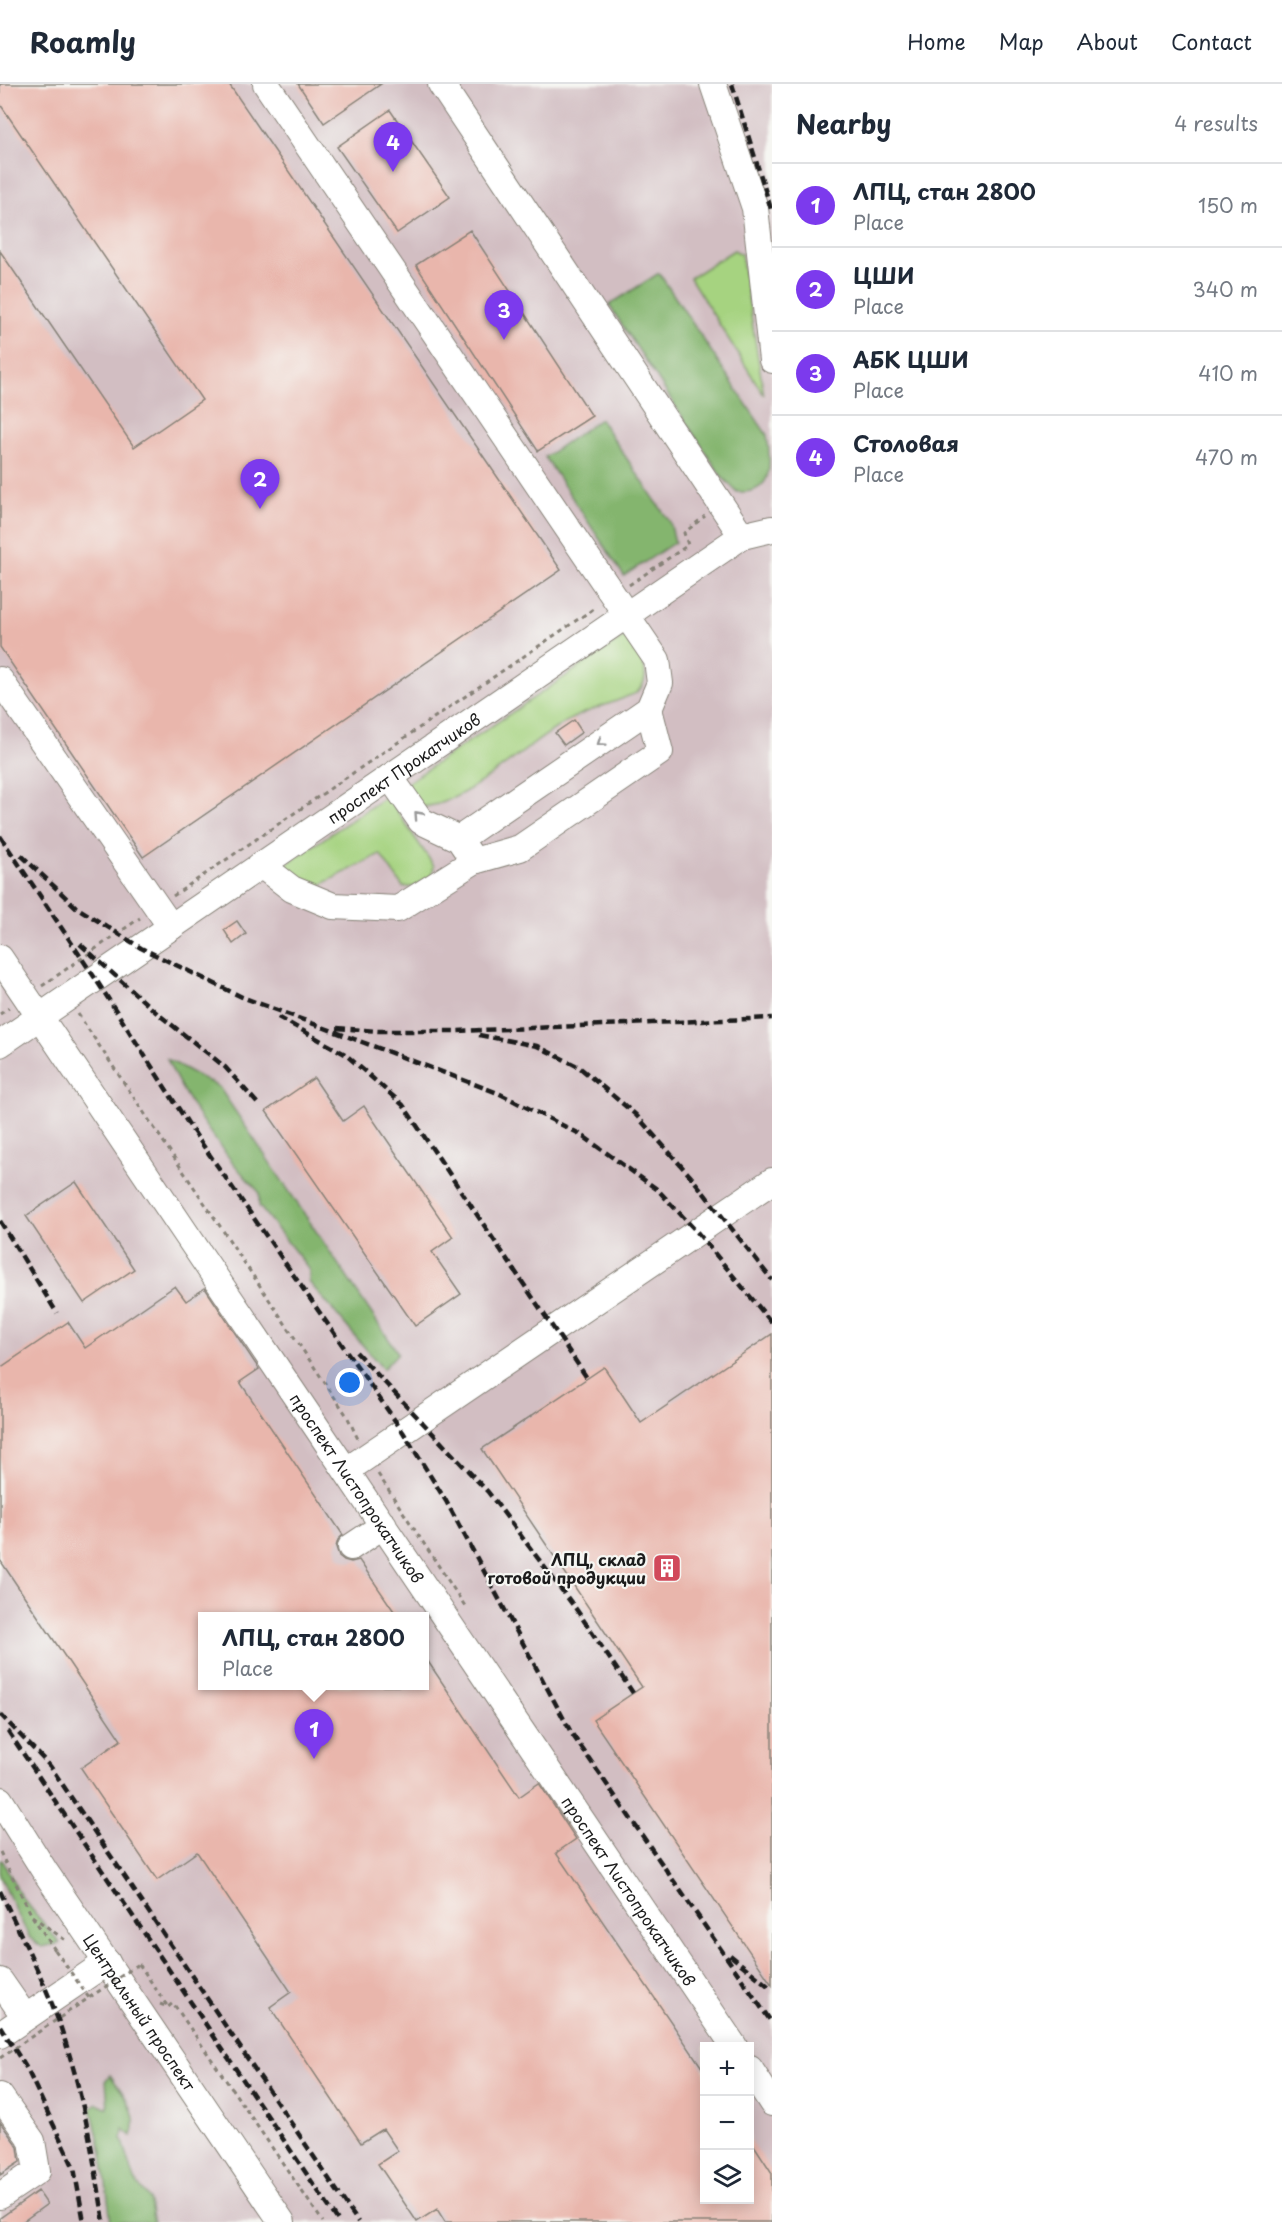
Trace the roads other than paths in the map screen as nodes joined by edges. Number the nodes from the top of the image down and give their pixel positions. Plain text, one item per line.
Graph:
1 (266, 84) edge
2 (441, 84) edge
3 (713, 84) edge
4 (772, 360) edge
5 (772, 529) edge
6 (742, 536) junction
7 (621, 605) junction
8 (0, 680) edge
9 (649, 709) junction
10 (390, 777) junction
11 (459, 839) junction
12 (474, 861) junction
13 (261, 865) junction
14 (164, 917) junction
15 (0, 958) edge
16 (33, 1006) junction
17 (0, 1044) edge
18 (772, 1181) edge
19 (357, 1463) junction
20 (384, 1525) junction
21 (351, 1547) dead end
22 (0, 1800) edge
23 (107, 1962) junction
24 (0, 1981) edge
25 (25, 2017) junction
26 (0, 2034) edge
27 (731, 2042) edge
28 (754, 2075) edge
29 (0, 2096) edge
30 (772, 2103) edge
31 (0, 2196) edge
32 (282, 2222) edge

1 - 7 street
2 - 6 street
3 - 4 street
5 - 6 street, проспект Прокатчиков
6 - 7 street, проспект Прокатчиков
7 - 9 street
7 - 10 street, проспект Прокатчиков
8 - 14 street
9 -> 11 street
9 - 12 street
11 -> 10 street
10 - 13 street, проспект Прокатчиков
11 - 12 street
12 - 13 street
13 - 14 street, проспект Прокатчиков
14 - 16 street, проспект Прокатчиков
15 - 16 street, проспект Листопрокатчиков
16 - 17 street
16 - 19 street, проспект Листопрокатчиков
18 - 19 street
19 - 20 street, проспект Листопрокатчиков
20 - 21 street
20 - 27 street, проспект Листопрокатчиков
22 - 23 street, Центральный проспект
23 - 25 street
23 - 32 street, Центральный проспект
24 - 25 street
25 - 26 street
28 - 30 street
29 - 31 street

